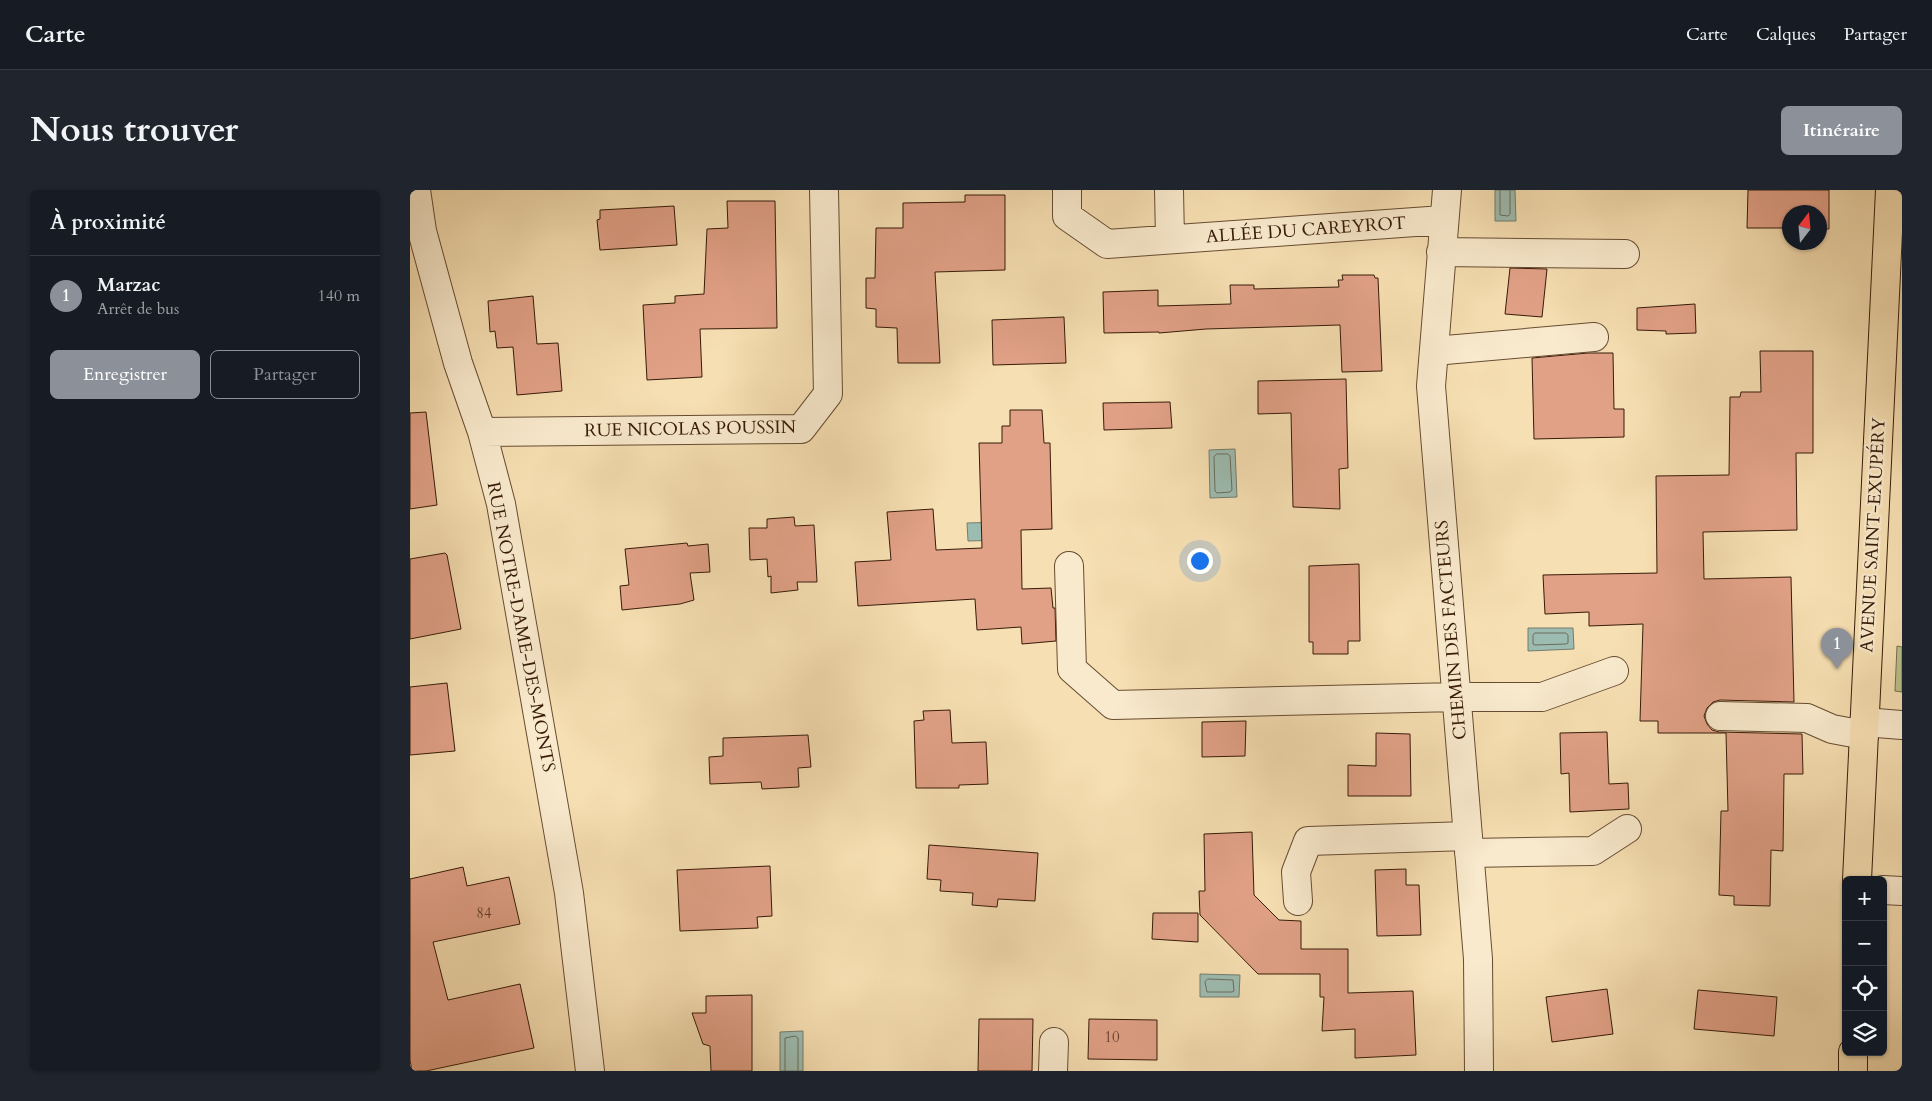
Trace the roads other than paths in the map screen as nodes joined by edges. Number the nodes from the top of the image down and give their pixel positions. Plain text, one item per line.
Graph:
1 (416, 190) edge
2 (824, 190) edge
3 (1068, 190) edge
4 (1169, 190) edge
5 (1447, 190) edge
6 (1890, 190) edge
7 (1443, 220) junction
8 (1170, 239) junction
9 (1441, 252) junction
10 (1625, 254) dead end
11 (1594, 337) dead end
12 (1434, 351) junction
13 (482, 432) junction
14 (1069, 566) dead end
15 (1614, 671) dead end
16 (1457, 697) junction
17 (1720, 716) dead end
18 (1902, 725) edge
19 (1864, 729) junction
20 (1627, 829) dead end
21 (1469, 844) junction
22 (1856, 876) edge
23 (1887, 890) edge
24 (1902, 891) edge
25 (1298, 901) dead end
26 (1054, 1042) dead end
27 (590, 1071) edge
28 (1053, 1071) edge
29 (1479, 1071) edge

1 - 13 street, RUE NOTRE-DAME-DES-MONTS
2 - 13 street, RUE NICOLAS POUSSIN
3 - 8 street, ALLÉE DU CAREYROT
4 - 8 street
5 - 7 street, CHEMIN DES FACTEURS
6 - 19 main road, AVENUE SAINT-EXUPÉRY
7 - 8 street, ALLÉE DU CAREYROT
7 - 9 street, CHEMIN DES FACTEURS
9 - 10 street
9 - 12 street, CHEMIN DES FACTEURS
11 - 12 street
12 - 16 street, CHEMIN DES FACTEURS
13 - 27 street, RUE NOTRE-DAME-DES-MONTS
14 - 16 street
15 - 16 street
16 - 21 street, CHEMIN DES FACTEURS
17 - 19 street
18 - 19 street
19 - 22 main road, AVENUE SAINT-EXUPÉRY
20 - 21 street
21 - 25 street
21 - 29 street, CHEMIN DES FACTEURS
23 - 24 street
26 - 28 street

